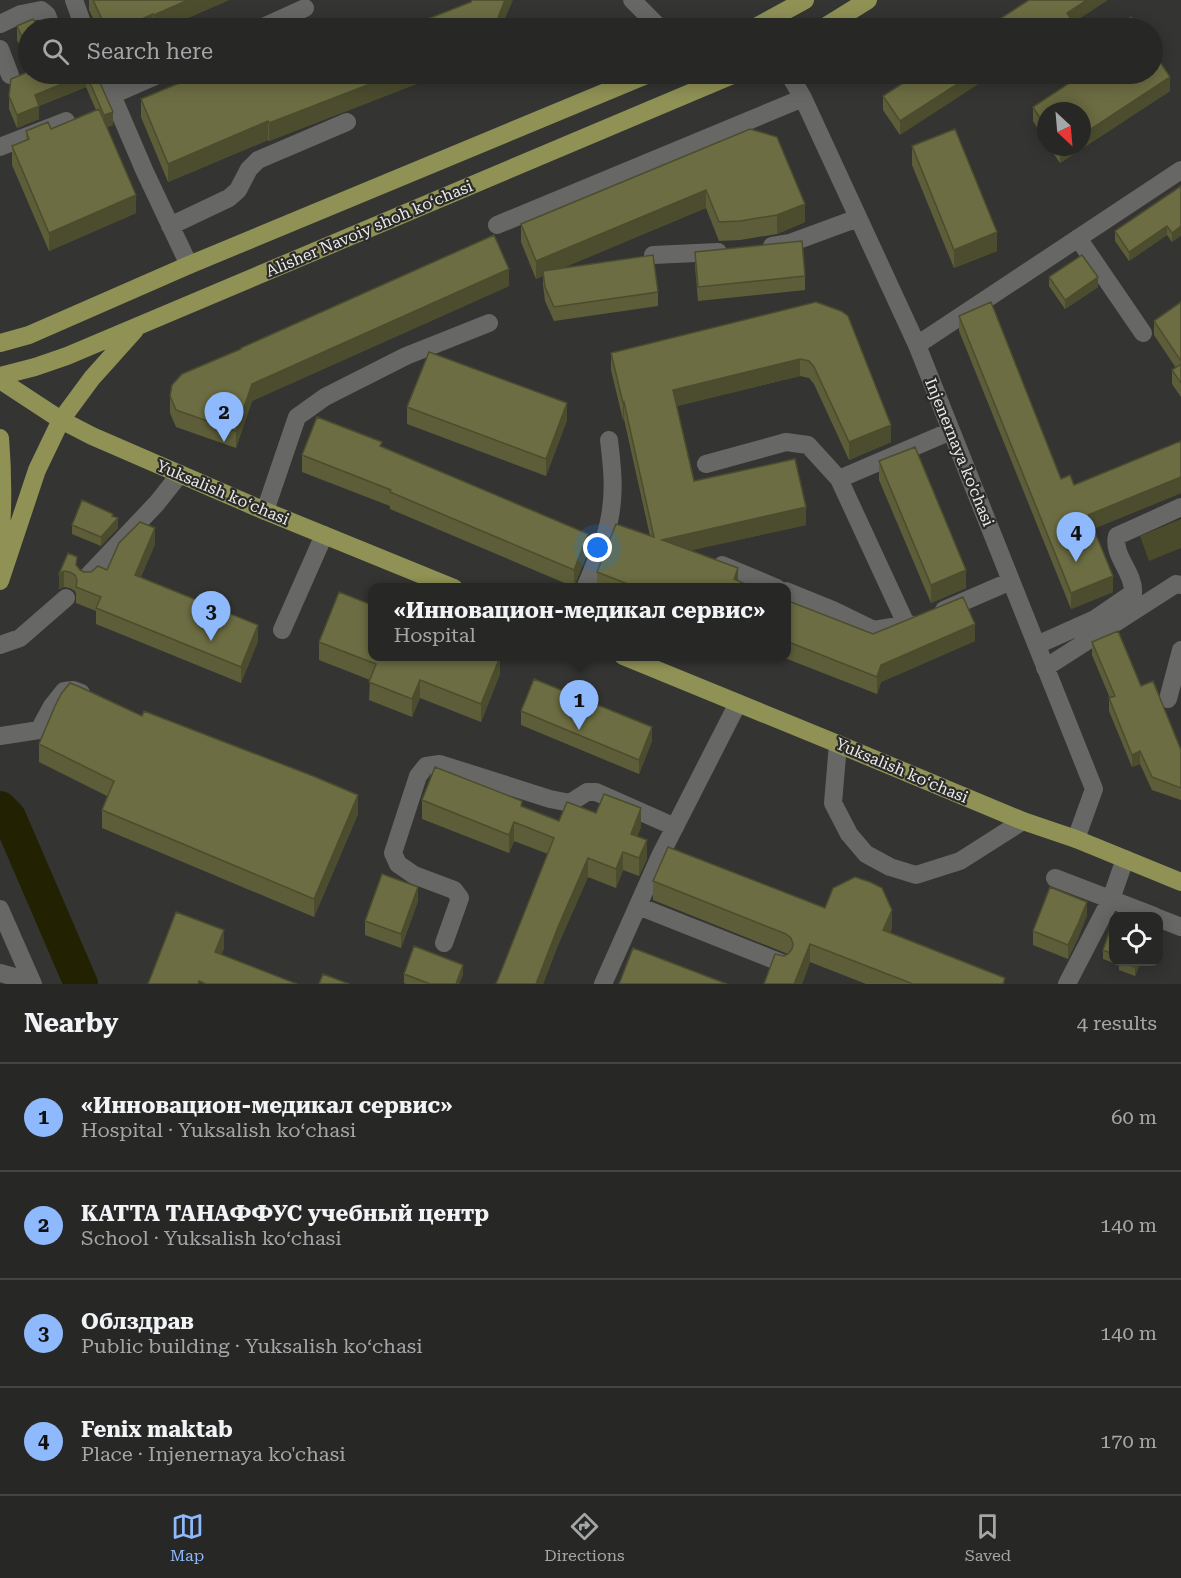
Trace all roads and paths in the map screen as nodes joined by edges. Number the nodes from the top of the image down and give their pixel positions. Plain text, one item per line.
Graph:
1 (74, 0) edge
2 (632, 0) edge
3 (805, 0) edge
4 (868, 0) edge
5 (305, 8) dead end
6 (47, 18) edge
7 (80, 18) edge
8 (283, 18) edge
9 (650, 18) edge
10 (775, 18) edge
11 (840, 18) edge
12 (0, 24) edge
13 (0, 49) edge
14 (10, 75) dead end
15 (107, 84) edge
16 (137, 84) edge
17 (625, 84) edge
18 (693, 84) edge
19 (795, 84) edge
20 (112, 95) junction
21 (803, 98) junction
22 (66, 121) edge
23 (347, 122) dead end
24 (0, 147) edge
25 (1181, 170) edge
26 (858, 218) junction
27 (497, 225) dead end
28 (170, 226) junction
29 (1078, 238) junction
30 (751, 249) edge
31 (730, 251) edge
32 (653, 255) edge
33 (189, 265) junction
34 (489, 323) dead end
35 (140, 325) junction
36 (1143, 333) dead end
37 (0, 343) edge
38 (917, 345) junction
39 (0, 378) edge
40 (61, 420) junction
41 (951, 431) junction
42 (0, 438) edge
43 (609, 440) dead end
44 (706, 464) dead end
45 (180, 474) junction
46 (839, 479) junction
47 (1181, 507) edge
48 (265, 511) junction
49 (324, 535) junction
50 (0, 546) edge
51 (722, 565) edge
52 (87, 577) edge
53 (0, 581) edge
54 (1011, 581) junction
55 (442, 583) edge
56 (587, 583) edge
57 (765, 583) edge
58 (1181, 585) edge
59 (791, 593) edge
60 (66, 598) dead end
61 (907, 626) junction
62 (282, 630) dead end
63 (0, 645) edge
64 (1036, 645) junction
65 (1181, 650) edge
66 (633, 661) edge
67 (1045, 668) junction
68 (96, 699) edge
69 (1168, 699) dead end
70 (738, 703) junction
71 (0, 736) edge
72 (838, 744) junction
73 (1023, 821) junction
74 (675, 827) junction
75 (1076, 839) junction
76 (1125, 859) junction
77 (1056, 878) dead end
78 (1181, 882) edge
79 (1111, 899) junction
80 (638, 906) junction
81 (0, 909) edge
82 (1144, 912) edge
83 (1163, 920) edge
84 (1181, 927) edge
85 (444, 943) dead end
86 (782, 963) edge
87 (0, 973) edge
88 (28, 982) edge
89 (603, 984) edge
90 (1067, 984) edge

1 - 7 street
2 - 9 street
3 - 10 main road
4 - 11 main road
5 - 8 street
6 - 12 street
13 - 14 street
15 - 20 street
16 - 20 street
17 - 33 main road, Alisher Navoiy shoh koʻchasi
18 - 35 main road, Alisher Navoiy shoh koʻchasi
19 - 21 street, Injenernaya ko'chasi
20 - 28 street
21 - 26 street, Injenernaya ko'chasi
21 - 27 street
22 - 24 street
23 - 28 street
25 - 29 street
26 - 30 street
26 - 38 street, Injenernaya ko'chasi
28 - 33 street
29 - 36 street
29 - 38 street
31 - 32 street
33 - 37 main road, Alisher Navoiy shoh koʻchasi
34 - 48 street
35 - 39 main road, Alisher Navoiy shoh koʻchasi
35 - 40 main road
38 - 41 street, Injenernaya ko'chasi
39 - 40 main road, Yuksalish koʻchasi
40 - 45 main road, Yuksalish koʻchasi
40 - 53 main road
41 - 46 street
41 - 54 street, Injenernaya ko'chasi
42 - 50 main road
43 - 56 street
44 - 46 street
45 - 48 main road, Yuksalish koʻchasi
45 - 52 street
46 - 61 street
47 - 64 street
48 - 49 main road, Yuksalish koʻchasi
49 - 55 main road, Yuksalish koʻchasi
49 - 62 street
51 - 57 street
54 - 61 street
54 - 64 street, Injenernaya ko'chasi
58 - 67 street
59 - 61 street
60 - 63 street
64 - 67 street, Injenernaya ko'chasi
65 - 69 street
66 - 70 main road, Yuksalish koʻchasi
67 - 75 street, Injenernaya ko'chasi
68 - 71 street
70 - 72 main road, Yuksalish koʻchasi
70 - 74 street
72 - 73 main road, Yuksalish koʻchasi
72 - 73 street
73 - 75 main road, Yuksalish koʻchasi
74 - 80 street
74 - 85 street
75 - 76 main road, Yuksalish koʻchasi
76 - 78 main road, Yuksalish koʻchasi
76 - 79 street
77 - 79 street
79 - 82 street
79 - 90 street
80 - 86 street
80 - 89 street
81 - 88 street
83 - 84 street
87 - 88 street

